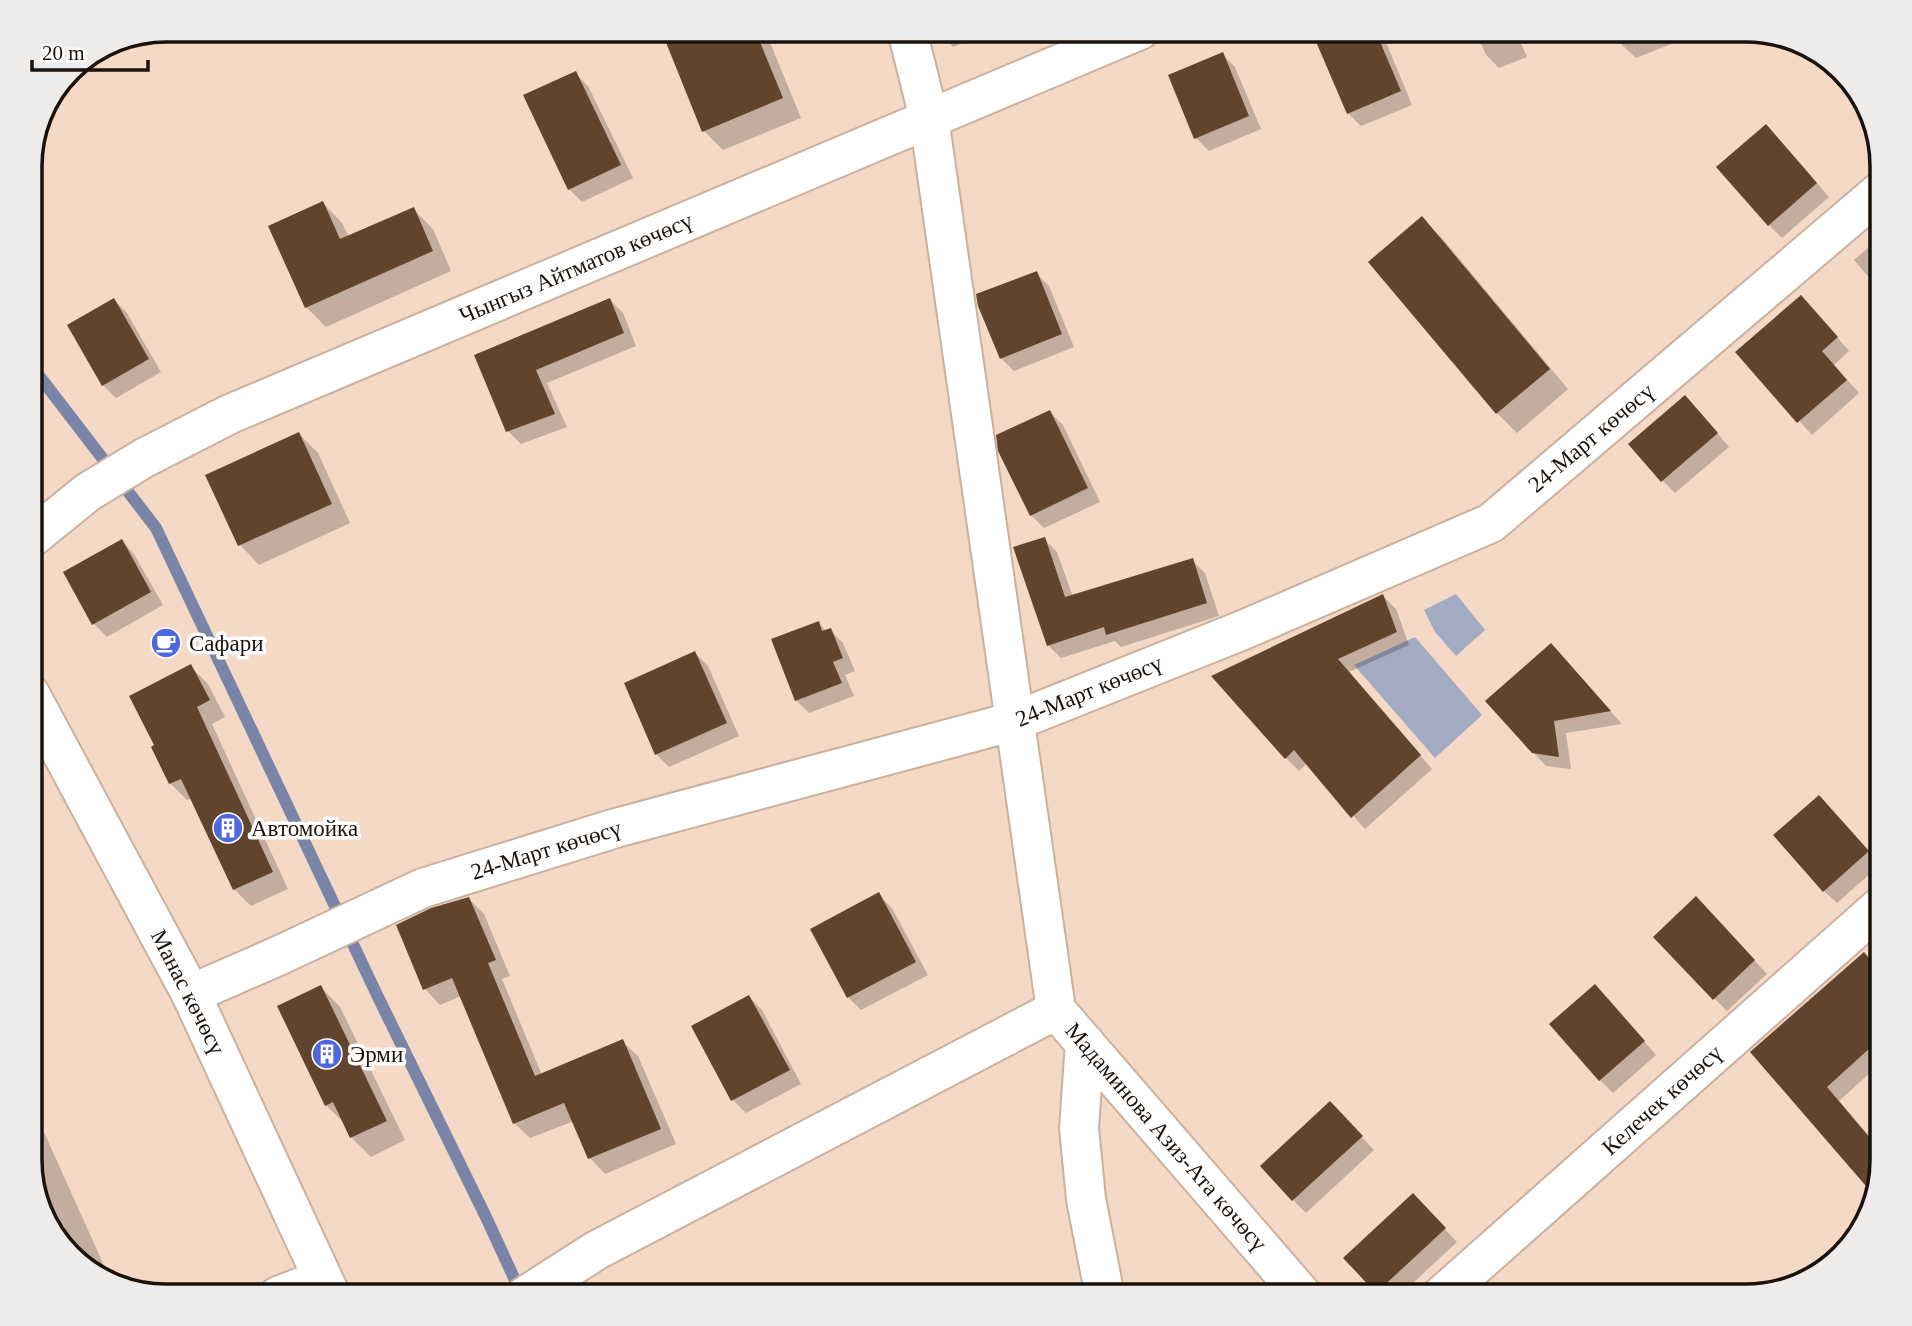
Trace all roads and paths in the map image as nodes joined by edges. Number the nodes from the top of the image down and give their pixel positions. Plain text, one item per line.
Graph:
1 (910, 42) edge
2 (1111, 42) edge
3 (929, 118) junction
4 (1870, 200) edge
5 (42, 529) edge
6 (42, 716) edge
7 (1015, 722) junction
8 (1870, 916) edge
9 (191, 994) junction
10 (1056, 1010) junction
11 (1085, 1043) junction
12 (326, 1284) edge
13 (544, 1284) edge
14 (1103, 1284) edge
15 (1293, 1284) edge
16 (1455, 1284) edge

1 - 3 street
2 - 3 street, Чынгыз Айтматов көчөсү
3 - 5 street, Чынгыз Айтматов көчөсү
3 - 7 street
4 - 7 street, 24-Март көчөсү
6 - 9 street, Манас көчөсү
7 - 9 street, 24-Март көчөсү
7 - 10 street
8 - 16 street, Келечек көчөсү
9 - 12 street, Манас көчөсү
10 - 11 street, Мадаминова Азиз-Ата көчөсү
10 - 13 street
11 - 14 street
11 - 15 street, Мадаминова Азиз-Ата көчөсү

